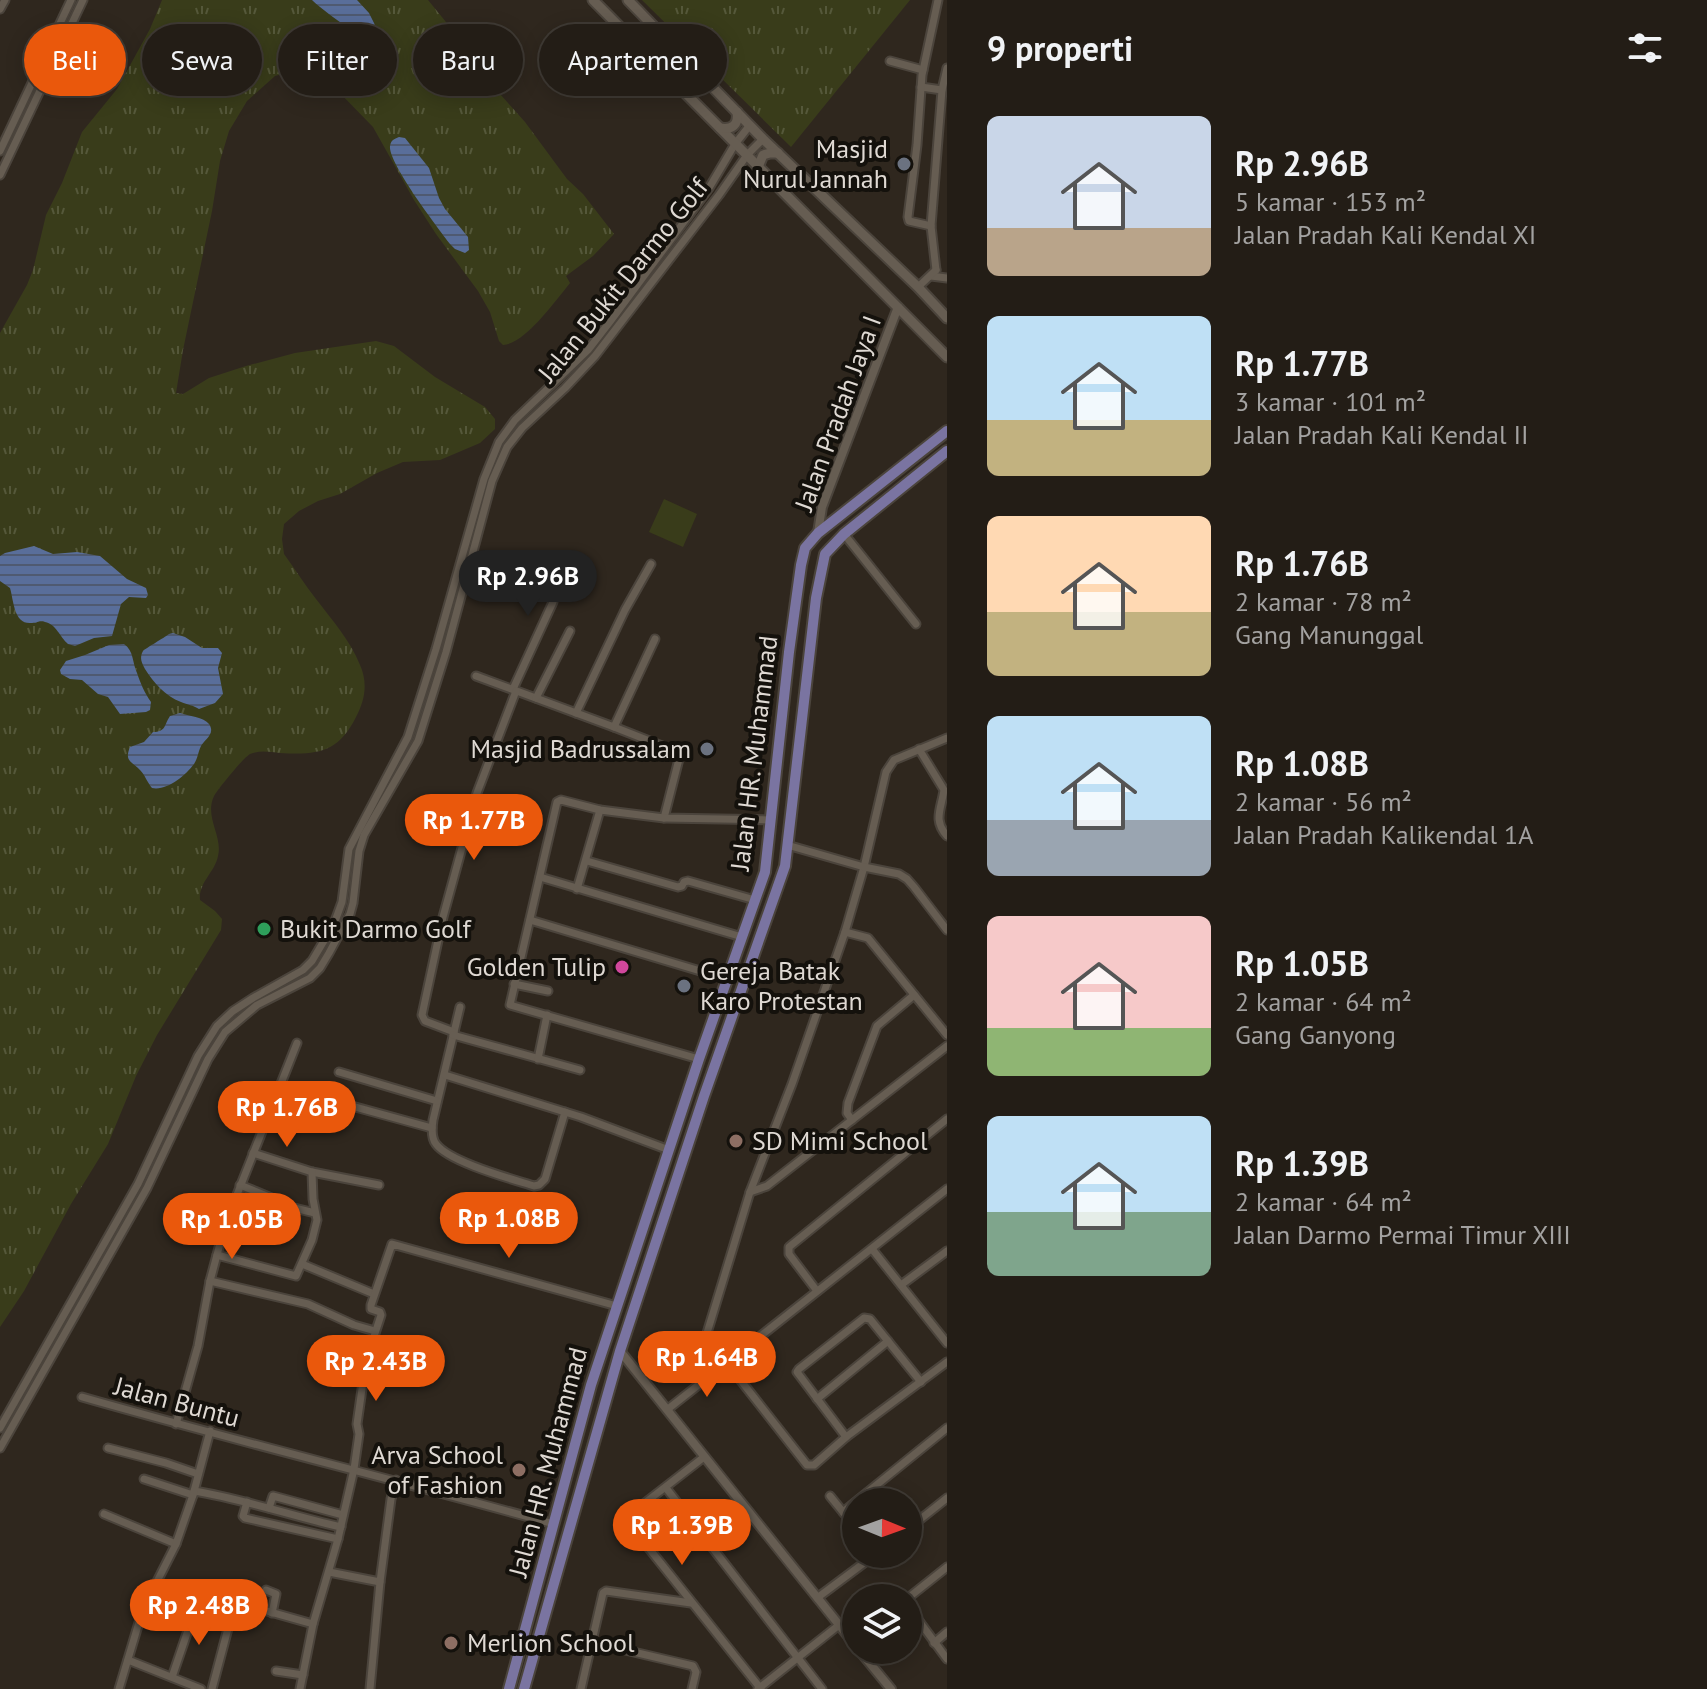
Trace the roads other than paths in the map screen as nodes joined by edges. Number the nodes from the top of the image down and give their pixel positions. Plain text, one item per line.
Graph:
1 (5, 0) edge
2 (71, 0) edge
3 (83, 0) edge
4 (593, 0) edge
5 (628, 0) edge
6 (938, 0) edge
7 (0, 9) edge
8 (890, 61) dead end
9 (923, 70) junction
10 (947, 73) edge
11 (921, 87) junction
12 (942, 90) junction
13 (737, 112) junction
14 (750, 125) junction
15 (720, 128) junction
16 (763, 139) junction
17 (735, 144) junction
18 (0, 151) edge
19 (779, 153) junction
20 (747, 155) junction
21 (758, 167) junction
22 (717, 174) junction
23 (0, 175) edge
24 (729, 181) junction
25 (694, 209) junction
26 (703, 216) junction
27 (931, 226) junction
28 (947, 270) edge
29 (933, 273) junction
30 (947, 278) edge
31 (918, 287) junction
32 (898, 307) junction
33 (947, 318) edge
34 (947, 357) edge
35 (947, 431) edge
36 (947, 451) edge
37 (818, 533) junction
38 (844, 534) junction
39 (651, 564) dead end
40 (553, 602) dead end
41 (916, 624) dead end
42 (570, 631) dead end
43 (655, 639) dead end
44 (476, 676) dead end
45 (515, 690) junction
46 (536, 698) junction
47 (576, 713) junction
48 (614, 727) junction
49 (947, 738) edge
50 (919, 749) junction
51 (775, 783) junction
52 (794, 786) junction
53 (600, 810) junction
54 (664, 818) junction
55 (771, 820) junction
56 (947, 836) edge
57 (787, 845) junction
58 (587, 861) junction
59 (864, 867) junction
60 (540, 877) junction
61 (577, 889) junction
62 (755, 900) junction
63 (530, 920) junction
64 (947, 930) edge
65 (845, 932) junction
66 (742, 937) junction
67 (727, 979) junction
68 (514, 984) junction
69 (548, 991) dead end
70 (914, 995) junction
71 (460, 1007) dead end
72 (547, 1015) junction
73 (454, 1034) junction
74 (947, 1035) edge
75 (297, 1043) dead end
76 (947, 1046) edge
77 (538, 1059) junction
78 (698, 1064) junction
79 (580, 1070) dead end
80 (339, 1072) dead end
81 (712, 1073) junction
82 (445, 1075) junction
83 (689, 1092) junction
84 (276, 1095) junction
85 (704, 1096) junction
86 (437, 1101) junction
87 (565, 1112) junction
88 (947, 1119) edge
89 (852, 1120) junction
90 (432, 1128) junction
91 (669, 1150) junction
92 (253, 1153) junction
93 (312, 1172) junction
94 (240, 1185) junction
95 (379, 1185) dead end
96 (947, 1189) edge
97 (750, 1192) junction
98 (315, 1213) junction
99 (639, 1238) junction
100 (655, 1243) junction
101 (872, 1249) junction
102 (946, 1254) edge
103 (217, 1255) junction
104 (302, 1264) junction
105 (210, 1281) junction
106 (901, 1285) junction
107 (817, 1291) junction
108 (374, 1294) junction
109 (617, 1306) junction
110 (375, 1331) junction
111 (888, 1341) junction
112 (947, 1343) edge
113 (620, 1351) junction
114 (947, 1362) edge
115 (727, 1363) junction
116 (921, 1382) junction
117 (82, 1397) dead end
118 (817, 1399) junction
119 (668, 1409) junction
120 (176, 1424) junction
121 (3, 1426) edge
122 (947, 1428) edge
123 (210, 1431) junction
124 (846, 1437) junction
125 (0, 1448) edge
126 (108, 1448) dead end
127 (704, 1457) junction
128 (354, 1469) junction
129 (198, 1474) junction
130 (144, 1479) dead end
131 (396, 1480) junction
132 (666, 1488) junction
133 (873, 1488) edge
134 (193, 1493) junction
135 (263, 1493) dead end
136 (273, 1496) junction
137 (830, 1496) dead end
138 (947, 1498) edge
139 (247, 1502) junction
140 (269, 1508) junction
141 (842, 1511) edge
142 (104, 1514) dead end
143 (343, 1515) junction
144 (922, 1518) edge
145 (554, 1524) junction
146 (341, 1527) junction
147 (338, 1539) junction
148 (176, 1544) junction
149 (947, 1567) edge
150 (857, 1568) edge
151 (329, 1572) junction
152 (380, 1582) junction
153 (922, 1587) edge
154 (266, 1590) dead end
155 (817, 1598) junction
156 (691, 1603) junction
157 (196, 1607) dead end
158 (143, 1609) junction
159 (272, 1613) junction
160 (155, 1615) dead end
161 (313, 1624) junction
162 (839, 1625) junction
163 (922, 1626) edge
164 (842, 1629) edge
165 (947, 1632) edge
166 (591, 1642) junction
167 (934, 1643) junction
168 (797, 1657) junction
169 (947, 1659) edge
170 (128, 1660) junction
171 (870, 1664) edge
172 (276, 1671) dead end
173 (303, 1675) junction
174 (172, 1677) junction
175 (512, 1688) edge
176 (760, 1688) edge
177 (119, 1689) edge
178 (201, 1689) edge
179 (212, 1689) edge
180 (300, 1689) edge
181 (370, 1689) edge
182 (524, 1689) edge
183 (581, 1689) edge
184 (692, 1689) edge
185 (822, 1689) edge
186 (891, 1689) edge

1 - 7 street
2 - 18 street
3 - 23 street
4 - 15 main road
5 - 13 main road
6 - 9 street
8 - 9 street
9 - 11 street
10 - 12 street
11 - 12 street
11 - 27 street
12 - 27 street
13 - 14 main road
13 - 15 main road
14 - 16 main road
14 - 17 street, Jalan Bukit Darmo Golf
15 - 17 main road
16 - 19 main road
16 - 20 street, Jalan Bukit Darmo Golf
17 - 20 main road
17 - 22 street, Jalan Bukit Darmo Golf
19 - 21 main road
19 - 31 main road
20 - 21 main road
20 - 24 street, Jalan Bukit Darmo Golf
21 - 32 main road
22 - 24 street
22 - 25 street, Jalan Bukit Darmo Golf
24 - 26 street, Jalan Bukit Darmo Golf
25 - 26 street
25 - 121 street, Jalan Bukit Darmo Golf
26 - 121 street, Jalan Bukit Darmo Golf
27 - 29 street
28 - 29 street
29 - 30 street
29 - 31 street
31 - 33 main road
32 - 34 main road
32 - 37 street, Jalan Pradah Jaya I
35 - 37 main road, Jalan HR. Muhammad
36 - 38 main road, Jalan HR. Muhammad
37 - 51 main road, Jalan HR. Muhammad
38 - 41 street
38 - 52 main road, Jalan HR. Muhammad
39 - 47 street
40 - 45 street
42 - 46 street
43 - 48 street
44 - 45 street
45 - 46 street
45 - 73 street
46 - 47 street
47 - 48 street
48 - 54 street
49 - 50 street
50 - 56 street
50 - 59 street
51 - 52 main road
51 - 55 main road, Jalan HR. Muhammad
52 - 57 main road, Jalan HR. Muhammad
53 - 54 street
53 - 58 street
53 - 60 street
54 - 55 street
55 - 62 main road, Jalan HR. Muhammad
57 - 59 street
57 - 81 main road, Jalan HR. Muhammad
58 - 61 street
58 - 62 street
59 - 64 street
59 - 65 street
60 - 61 street
60 - 63 street
61 - 66 street
62 - 66 main road, Jalan HR. Muhammad
63 - 67 street
63 - 68 street
65 - 70 street
65 - 97 street
66 - 67 main road, Jalan HR. Muhammad
67 - 78 main road, Jalan HR. Muhammad
68 - 69 street
68 - 72 street
70 - 74 street
70 - 89 street
71 - 73 street
72 - 77 street
72 - 78 street
73 - 77 street
73 - 82 street
75 - 84 street
76 - 89 street
77 - 79 street
78 - 81 main road
78 - 83 main road, Jalan HR. Muhammad
80 - 86 street
81 - 85 main road, Jalan HR. Muhammad
82 - 86 street
82 - 87 street
83 - 85 main road
83 - 91 main road, Jalan HR. Muhammad
84 - 90 street
84 - 92 street
85 - 100 main road, Jalan HR. Muhammad
86 - 90 street
87 - 90 street
87 - 91 street
88 - 107 street
89 - 97 street
91 - 99 main road, Jalan HR. Muhammad
92 - 93 street
92 - 94 street
93 - 95 street
93 - 98 street
94 - 98 street
94 - 103 street
96 - 101 street
97 - 115 street
98 - 104 street
99 - 100 main road
99 - 109 main road, Jalan HR. Muhammad
100 - 113 main road, Jalan HR. Muhammad
101 - 106 street
101 - 107 street
102 - 106 street
103 - 104 street
103 - 105 street
104 - 108 street
105 - 110 street
105 - 120 street
106 - 112 street
107 - 115 street
108 - 109 street
108 - 110 street
109 - 145 main road, Jalan HR. Muhammad
110 - 128 street
111 - 116 street
111 - 118 street
111 - 118 street
113 - 119 street
113 - 182 main road, Jalan HR. Muhammad
114 - 116 street
115 - 119 street
115 - 124 street
116 - 124 street
117 - 120 street, Jalan Buntu
118 - 124 street
119 - 127 street
120 - 123 street, Jalan Buntu
121 - 125 street, Jalan Bukit Darmo Golf
122 - 133 street
123 - 128 street, Jalan Buntu
123 - 129 street
126 - 129 street
127 - 132 street
127 - 155 street
128 - 131 street, Jalan Buntu
128 - 143 street
129 - 134 street
130 - 134 street
131 - 145 street, Jalan Buntu
131 - 152 street
132 - 156 street
132 - 168 street
134 - 139 street
134 - 148 street
135 - 136 street
136 - 140 street
136 - 143 street
137 - 141 street
138 - 144 street
139 - 140 street
139 - 147 street
140 - 146 street
142 - 148 street
143 - 146 street
145 - 175 main road, Jalan HR. Muhammad
146 - 147 street
147 - 151 street
148 - 158 street
149 - 153 street
150 - 155 street
151 - 152 street
151 - 161 street
152 - 181 street
154 - 159 street
155 - 162 street
156 - 166 street
156 - 176 street
157 - 174 street
158 - 160 street
158 - 170 street
159 - 161 street
159 - 179 street
161 - 173 street
162 - 164 street
162 - 168 street
163 - 167 street
165 - 167 street
166 - 183 street
166 - 184 street
167 - 169 street
168 - 176 street
168 - 185 street
170 - 174 street
170 - 177 street
171 - 186 street
172 - 173 street
173 - 180 street
174 - 178 street

